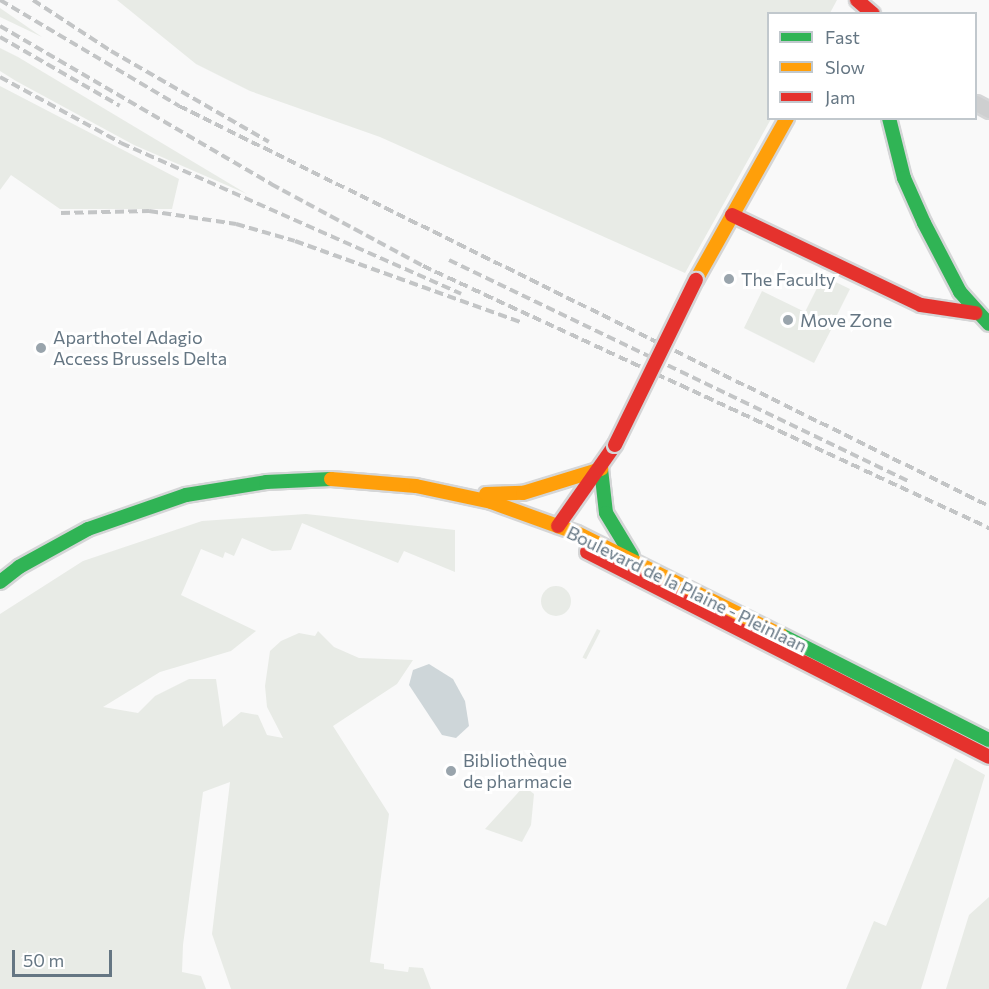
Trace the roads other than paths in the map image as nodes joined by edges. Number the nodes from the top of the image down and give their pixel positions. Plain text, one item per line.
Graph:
1 (856, 0) edge
2 (871, 12) edge
3 (786, 120) edge
4 (890, 120) edge
5 (732, 215) junction
6 (975, 313) junction
7 (989, 324) edge
8 (601, 469) junction
9 (459, 494) junction
10 (558, 526) junction
11 (635, 560) junction
12 (0, 582) edge
13 (900, 694) junction
14 (893, 708) junction
15 (989, 740) edge
16 (989, 757) edge

1 - 2 main road
3 - 5 main road
4 - 6 main road
5 - 6 main road
5 - 8 main road, bridge
6 - 7 main road
8 - 9 main road
8 - 10 main road
8 - 11 main road
9 - 10 main road
9 - 12 main road
10 - 11 main road, Boulevard de la Plaine - Pleinlaan
10 - 14 main road, Boulevard de la Plaine - Pleinlaan
11 - 13 main road, Boulevard de la Plaine - Pleinlaan
13 - 14 street
13 - 15 main road, Boulevard de la Plaine - Pleinlaan
14 - 16 main road, Boulevard de la Plaine - Pleinlaan

